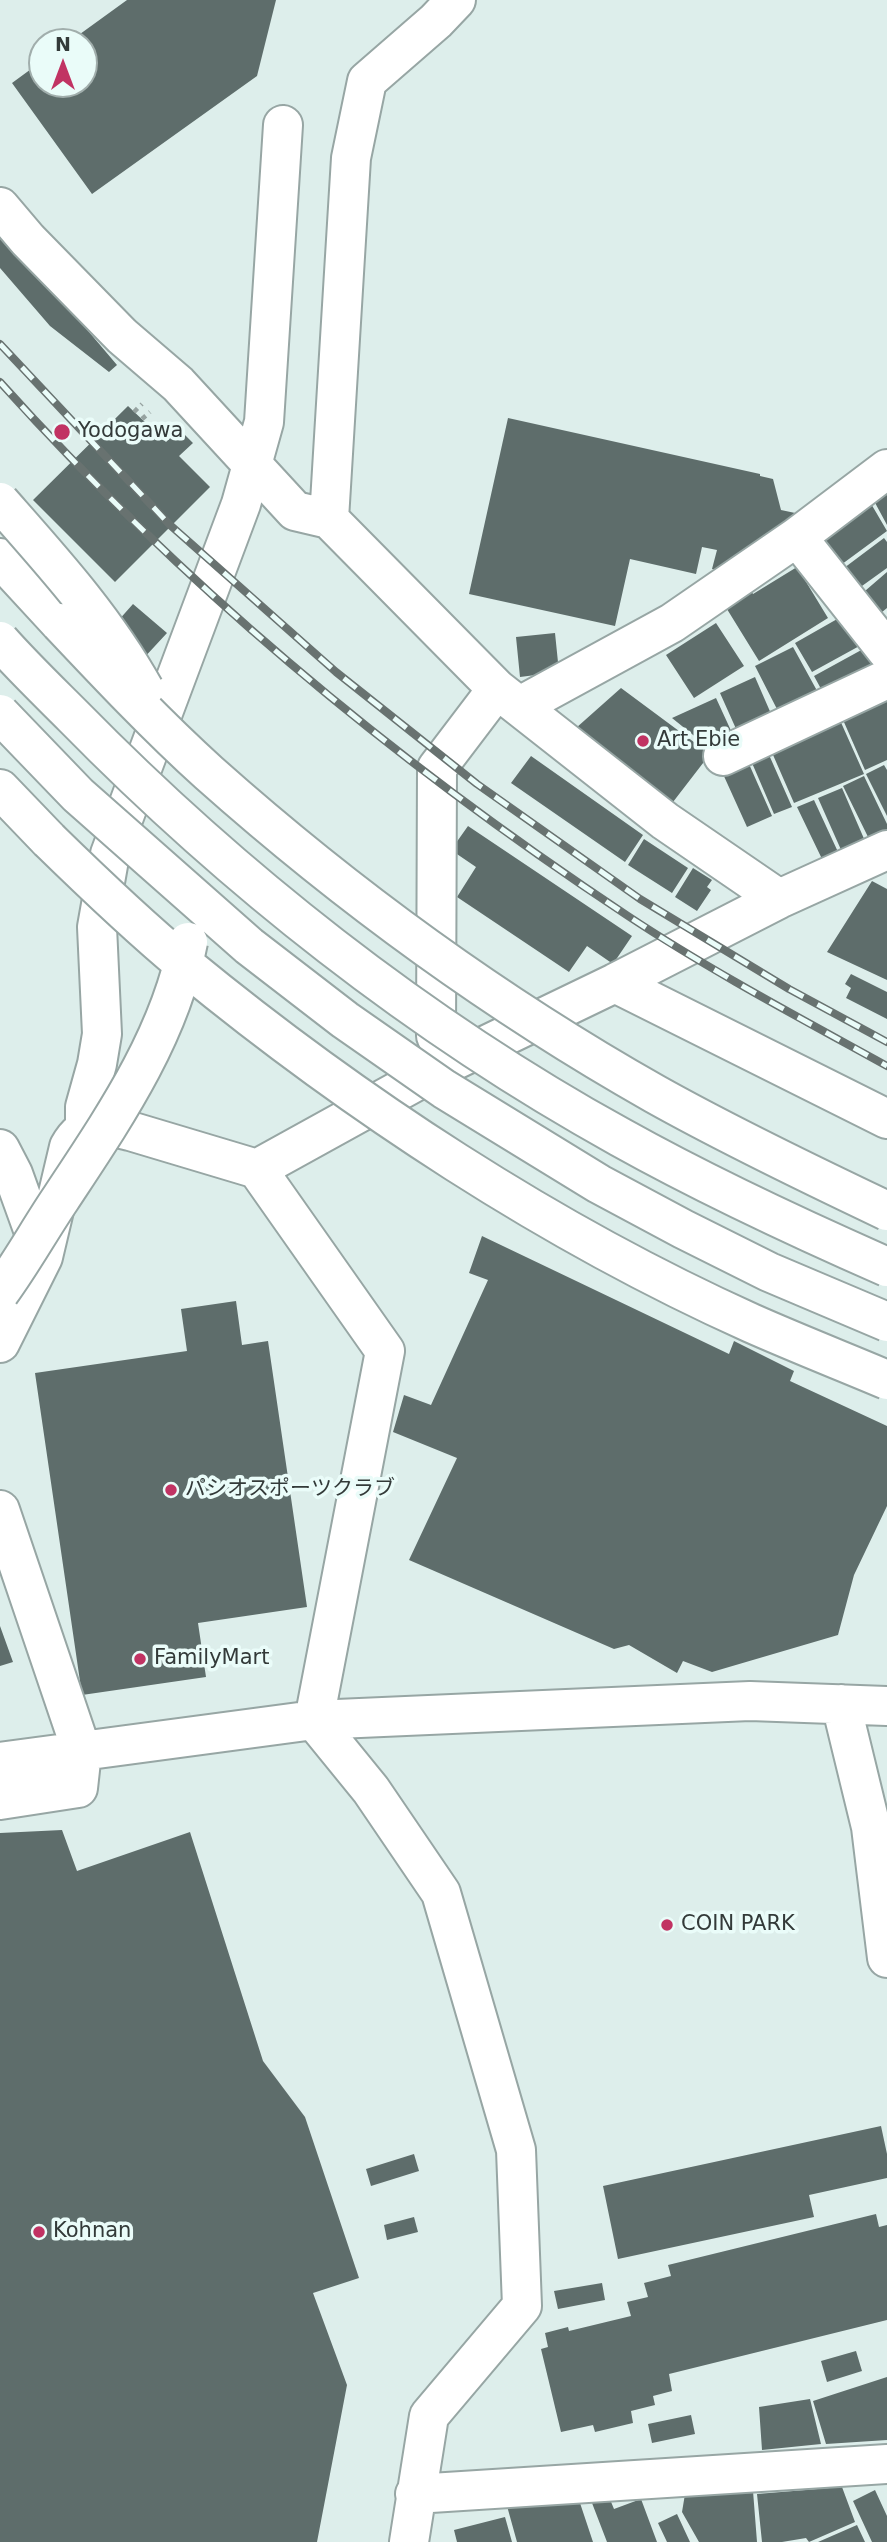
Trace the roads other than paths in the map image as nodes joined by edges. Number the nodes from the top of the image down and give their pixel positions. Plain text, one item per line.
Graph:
1 (456, 0) edge
2 (283, 125) dead end
3 (0, 206) edge
4 (253, 466) junction
5 (887, 469) edge
6 (0, 502) edge
7 (329, 519) junction
8 (797, 537) junction
9 (0, 558) edge
10 (0, 641) edge
11 (887, 651) edge
12 (887, 679) edge
13 (509, 697) junction
14 (0, 714) edge
15 (723, 756) dead end
16 (0, 789) edge
17 (887, 850) edge
18 (779, 899) junction
19 (615, 983) junction
20 (449, 1063) junction
21 (887, 1119) edge
22 (85, 1128) junction
23 (0, 1149) edge
24 (257, 1169) junction
25 (887, 1211) edge
26 (43, 1257) junction
27 (887, 1267) edge
28 (0, 1292) edge
29 (887, 1322) edge
30 (0, 1343) edge
31 (887, 1380) edge
32 (0, 1510) edge
33 (841, 1704) junction
34 (887, 1706) edge
35 (314, 1720) junction
36 (82, 1752) junction
37 (0, 1762) edge
38 (0, 1800) edge
39 (887, 1958) edge
40 (887, 2464) edge
41 (415, 2494) junction
42 (409, 2542) edge

1 - 7 main road
2 - 4 main road
3 - 4 main road
4 - 7 main road
4 - 22 main road
5 - 8 main road
6 - 28 main road, bridge
7 - 13 main road
8 - 11 main road
8 - 13 main road
9 - 25 main road, bridge
10 - 27 main road, bridge
12 - 15 main road
13 - 18 main road
13 - 20 main road
14 - 29 main road, bridge
16 - 31 main road, bridge
17 - 18 main road
18 - 19 main road
19 - 20 main road
19 - 21 main road
20 - 24 main road
22 - 24 main road
22 - 26 main road
23 - 26 main road
24 - 35 main road
26 - 30 main road
32 - 36 main road
33 - 34 main road
33 - 35 main road
33 - 39 main road
35 - 36 main road
35 - 41 main road
36 - 37 main road
36 - 38 main road
40 - 41 main road
41 - 42 main road

